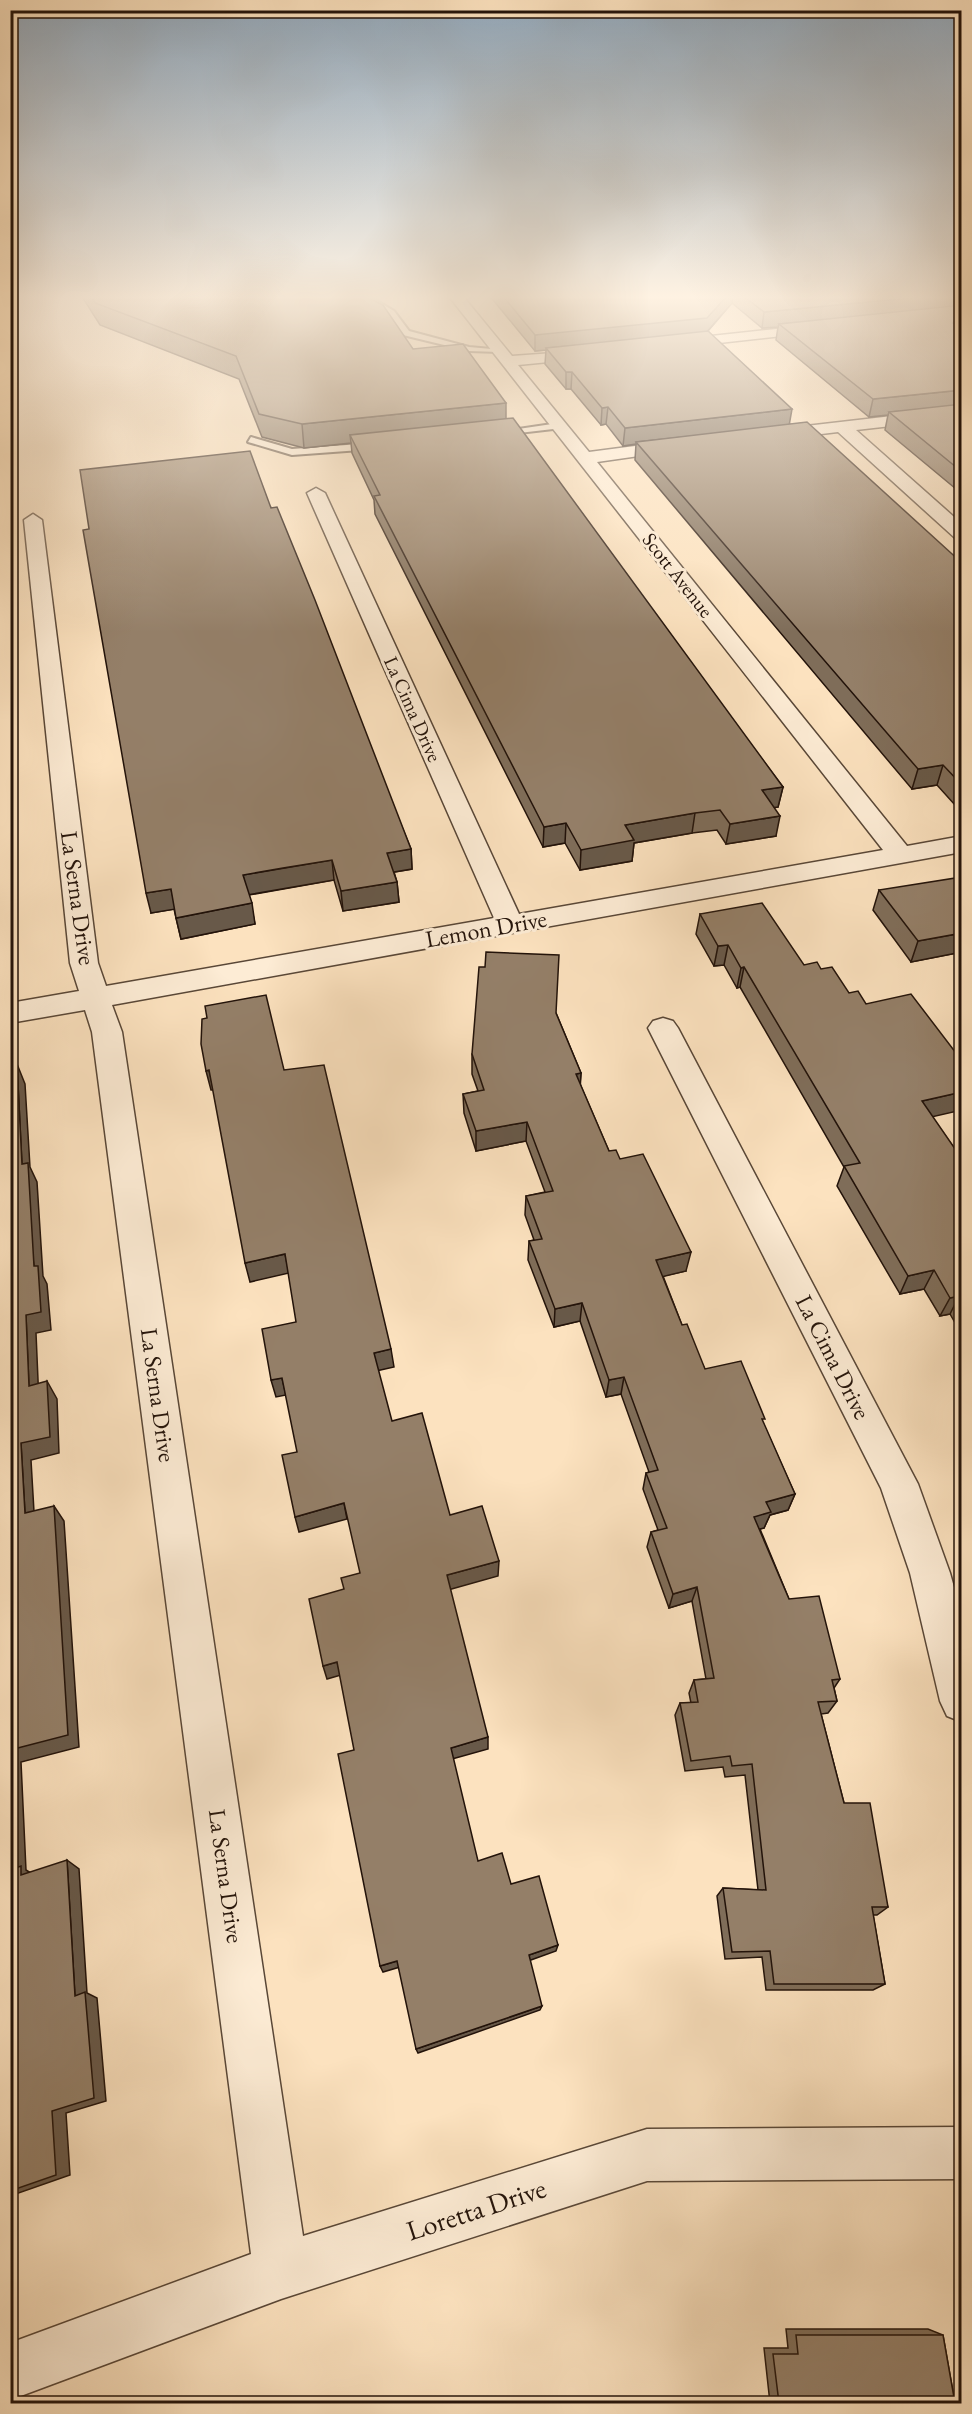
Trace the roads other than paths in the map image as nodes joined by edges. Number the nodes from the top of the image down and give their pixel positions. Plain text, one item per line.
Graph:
1 (545, 408) edge
2 (962, 413) edge
3 (559, 426) junction
4 (842, 428) junction
5 (490, 433) edge
6 (759, 436) edge
7 (251, 440) dead end
8 (702, 443) edge
9 (386, 444) edge
10 (585, 458) junction
11 (316, 493) dead end
12 (33, 520) dead end
13 (962, 534) edge
14 (962, 844) edge
15 (901, 856) junction
16 (510, 924) junction
17 (96, 998) junction
18 (10, 1013) edge
19 (663, 1028) dead end
20 (962, 1701) edge
21 (962, 2153) edge
22 (281, 2271) junction
23 (10, 2372) edge

1 - 3 street, Scott Avenue
2 - 4 street
3 - 5 lane
3 - 10 street, Scott Avenue
4 - 6 street
4 - 13 street
7 - 9 lane
8 - 10 street
10 - 15 street, Scott Avenue
11 - 16 street, La Cima Drive
12 - 17 street, La Serna Drive
14 - 15 street, Lemon Drive
15 - 16 street, Lemon Drive
16 - 17 street, Lemon Drive
17 - 18 street, Lemon Drive
17 - 22 street, La Serna Drive
19 - 20 street, La Cima Drive
21 - 22 street, Loretta Drive
22 - 23 street, Loretta Drive

